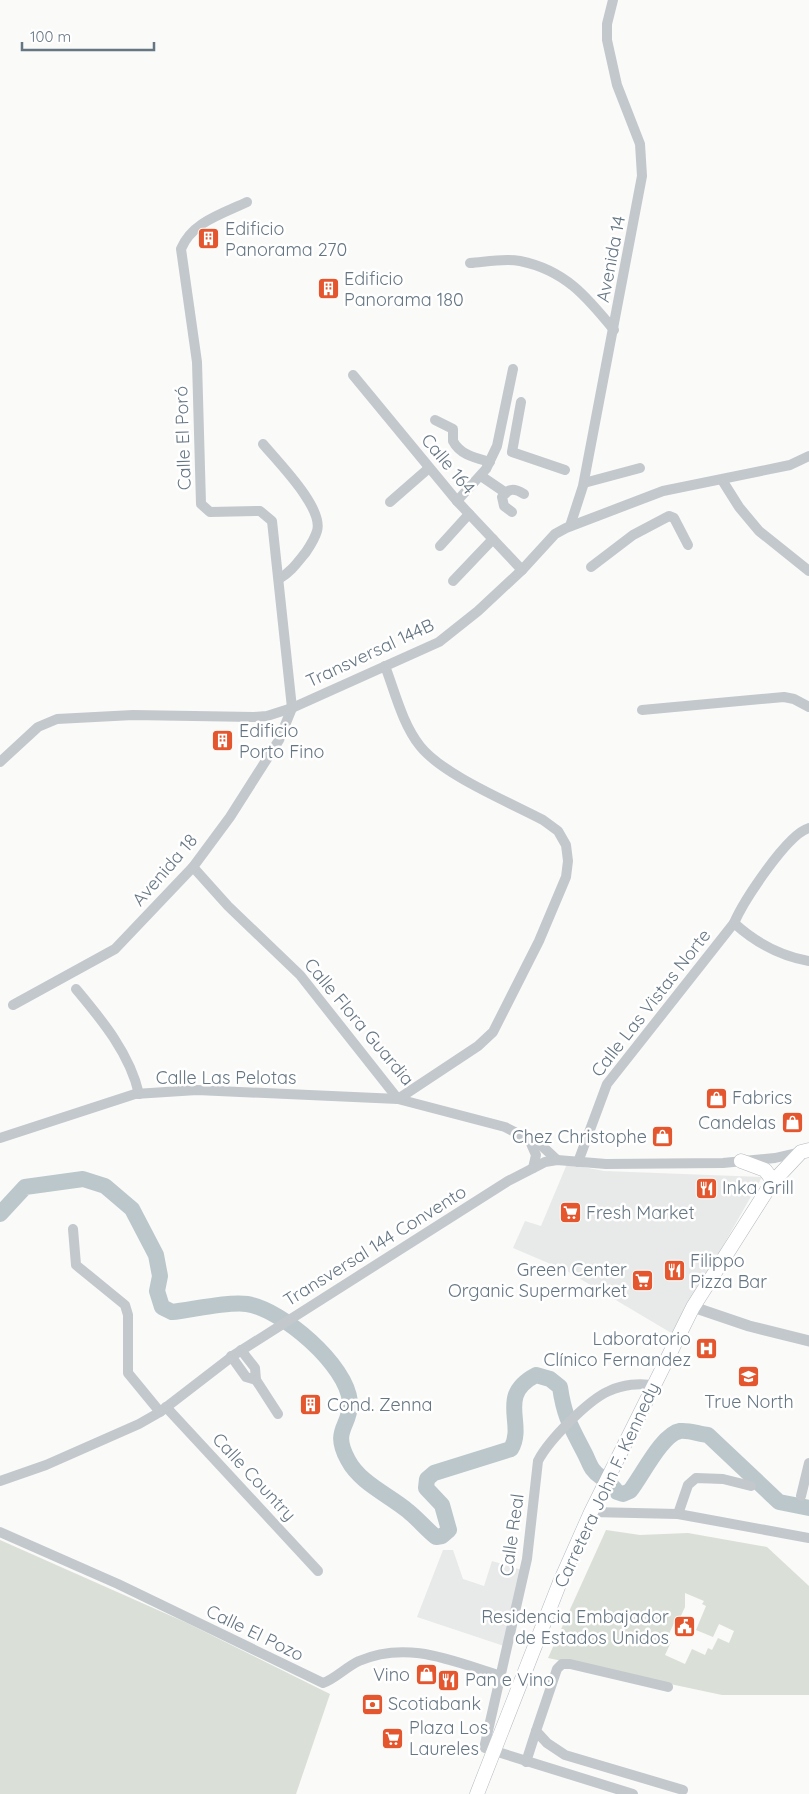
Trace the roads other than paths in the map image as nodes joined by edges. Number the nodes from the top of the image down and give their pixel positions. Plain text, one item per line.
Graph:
1 (613, 0) edge
2 (247, 202) dead end
3 (470, 263) dead end
4 (614, 330) junction
5 (513, 369) dead end
6 (353, 375) dead end
7 (506, 406) junction
8 (435, 420) dead end
9 (263, 444) dead end
10 (809, 456) edge
11 (490, 462) junction
12 (430, 468) junction
13 (640, 468) dead end
14 (566, 470) dead end
15 (481, 476) junction
16 (722, 480) junction
17 (584, 483) junction
18 (506, 493) junction
19 (524, 494) dead end
20 (457, 501) junction
21 (390, 502) dead end
22 (512, 512) dead end
23 (469, 514) junction
24 (570, 526) junction
25 (493, 539) junction
26 (688, 545) dead end
27 (440, 546) dead end
28 (591, 567) dead end
29 (522, 570) junction
30 (809, 572) edge
31 (279, 579) junction
32 (453, 581) dead end
33 (385, 666) junction
34 (809, 707) edge
35 (292, 708) junction
36 (642, 710) dead end
37 (0, 762) edge
38 (807, 826) edge
39 (193, 867) junction
40 (734, 923) junction
41 (809, 961) edge
42 (76, 989) dead end
43 (13, 1005) dead end
44 (139, 1094) junction
45 (398, 1099) junction
46 (0, 1138) edge
47 (528, 1138) junction
48 (805, 1151) edge
49 (557, 1160) junction
50 (741, 1161) junction
51 (578, 1162) junction
52 (533, 1168) junction
53 (771, 1184) junction
54 (73, 1229) dead end
55 (693, 1307) junction
56 (809, 1341) edge
57 (241, 1350) junction
58 (231, 1356) junction
59 (256, 1380) junction
60 (654, 1386) junction
61 (163, 1409) junction
62 (278, 1414) dead end
63 (809, 1463) edge
64 (0, 1481) edge
65 (751, 1486) dead end
66 (801, 1496) dead end
67 (591, 1512) junction
68 (678, 1514) junction
69 (0, 1532) edge
70 (809, 1538) edge
71 (318, 1570) dead end
72 (501, 1676) junction
73 (668, 1687) dead end
74 (536, 1731) junction
75 (492, 1751) junction
76 (526, 1762) junction
77 (683, 1790) dead end
78 (477, 1794) edge
79 (633, 1794) edge

1 - 4 street, Avenida 14
2 - 31 street, Calle El Poró
3 - 4 street
4 - 17 street, Avenida 14
5 - 7 street
6 - 12 street, Calle 164
7 - 11 street
7 - 14 street
8 - 11 street
9 - 31 street
10 - 16 street, Transversal 144B
11 - 15 street
12 - 20 street, Calle 164
12 - 21 street
13 - 17 street
15 - 18 street
15 - 20 street
16 - 24 street, Transversal 144B
16 - 30 street
17 - 24 street, Avenida 14
18 - 19 street
18 - 22 street
20 - 23 street, Calle 164
23 - 25 street, Calle 164
23 - 27 street
24 - 29 street, Transversal 144B
25 - 29 street, Calle 164
25 - 32 street
26 - 28 street
29 - 33 street, Transversal 144B
31 - 35 street, Calle El Poró
33 - 35 street, Transversal 144B
33 - 45 street
34 - 36 street
35 - 37 street, Transversal 144B
35 - 39 street, Avenida 18
38 - 40 street, Calle Las Vistas Norte
39 - 43 street, Avenida 18
39 - 45 street, Calle Flora Guardia
40 - 41 street, Calle Las Vistas Norte
40 - 51 street, Calle Las Vistas Norte
42 - 44 street
44 - 45 street, Calle Las Pelotas
44 - 46 street, Calle Las Pelotas
45 - 47 street, Calle Flora Guardia
47 - 49 street, Calle Flora Guardia
47 - 52 street
48 - 50 street, Transversal 144 Convento
48 - 53 main road, Carretera John F. Kennedy
49 - 51 street, Transversal 144 Convento
49 - 52 street, Transversal 144 Convento
50 - 51 street, Transversal 144 Convento
50 - 53 main road
52 - 57 street, Transversal 144 Convento
53 - 55 main road, Carretera John F. Kennedy
54 - 61 street, Calle Country
55 - 56 street
55 - 60 main road, Carretera John F. Kennedy
57 - 58 street, Transversal 144 Convento
57 - 59 street
58 - 59 street
58 - 61 street, Transversal 144 Convento
59 - 62 street
60 - 67 main road, Carretera John F. Kennedy
60 - 72 street, Calle Real
61 - 64 street, Transversal 144 Convento
61 - 71 street, Calle Country
63 - 66 street
65 - 68 street
67 - 68 street
67 - 75 main road, Carretera John F. Kennedy
68 - 70 street
69 - 72 street, Calle El Pozo
72 - 75 street, Calle Real
73 - 74 street
74 - 76 street
74 - 77 street
75 - 76 street
75 - 78 main road, Carretera John F. Kennedy
76 - 79 street

